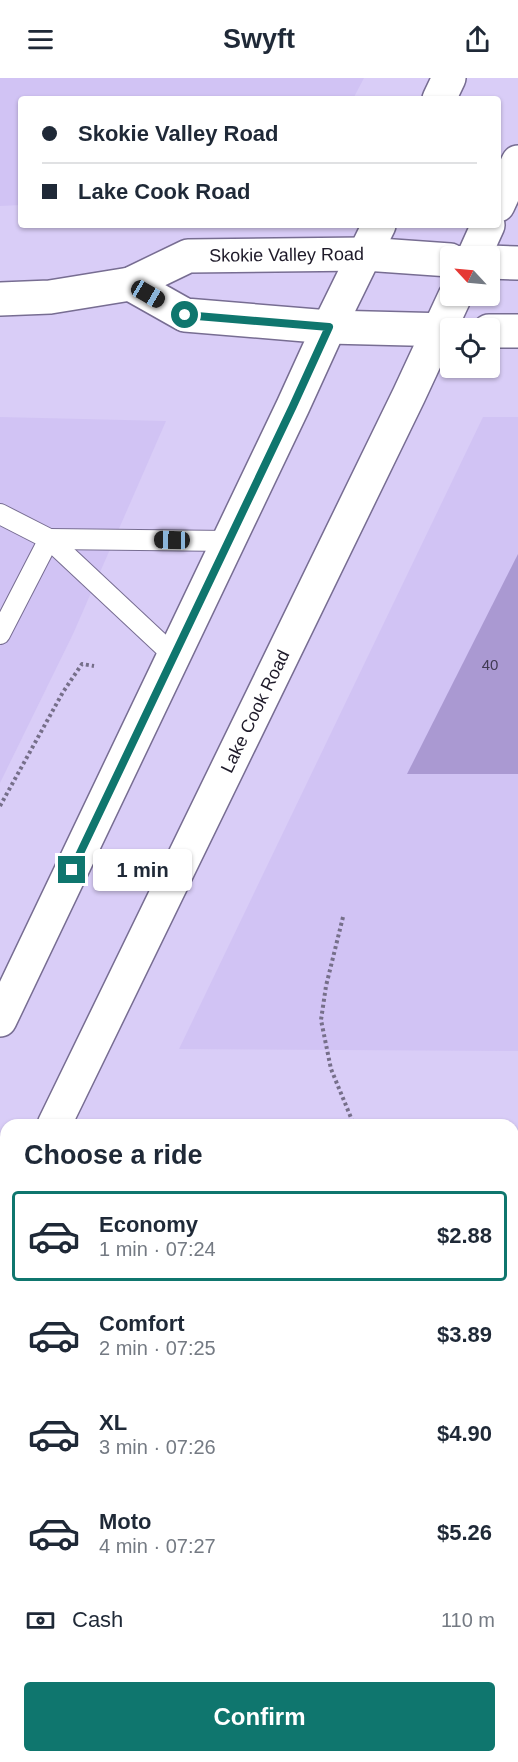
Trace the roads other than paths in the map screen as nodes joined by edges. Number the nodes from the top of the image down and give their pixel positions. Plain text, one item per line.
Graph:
1 (449, 78) edge
2 (441, 96) edge
3 (518, 162) edge
4 (501, 199) edge
5 (378, 228) edge
6 (487, 228) edge
7 (479, 246) edge
8 (365, 254) junction
9 (440, 259) edge
10 (500, 262) edge
11 (518, 263) edge
12 (129, 284) junction
13 (0, 299) edge
14 (329, 327) junction
15 (440, 330) edge
16 (500, 331) edge
17 (518, 332) edge
18 (440, 339) edge
19 (0, 514) edge
20 (49, 538) junction
21 (230, 541) junction
22 (0, 634) edge
23 (174, 656) junction
24 (0, 1020) edge
25 (57, 1119) edge

1 - 2 main road
3 - 4 main road
5 - 8 main road
6 - 7 main road
8 - 9 main road, Skokie Valley Road
8 - 12 main road, Skokie Valley Road
8 - 14 main road
10 - 11 main road
12 - 13 main road, Skokie Valley Road
12 - 14 main road
14 - 15 main road
14 - 21 main road
16 - 17 main road
18 - 25 main road, Lake Cook Road
19 - 20 lane
20 - 21 lane
20 - 22 lane
20 - 23 lane
21 - 23 main road
23 - 24 main road

